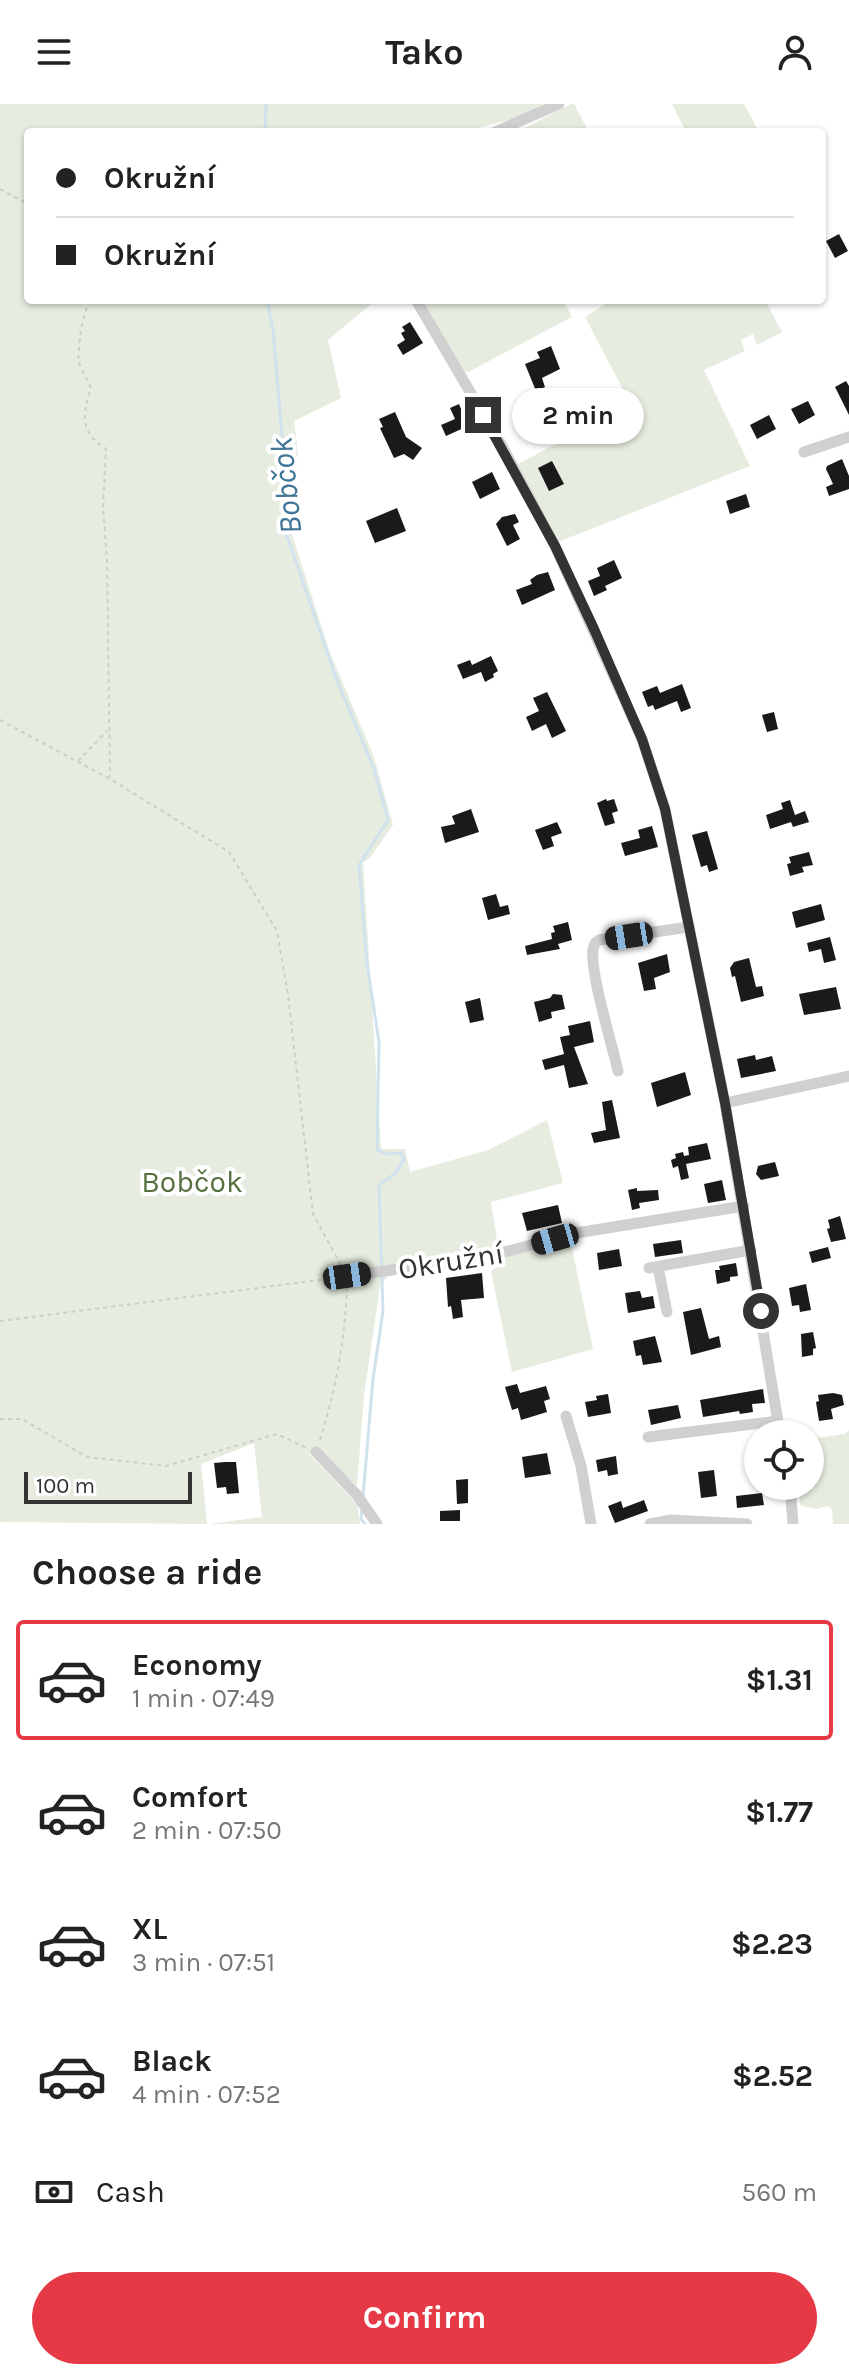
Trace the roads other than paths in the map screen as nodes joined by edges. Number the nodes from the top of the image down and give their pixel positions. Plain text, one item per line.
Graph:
1 (559, 104) edge
2 (504, 128) edge
3 (418, 304) edge
4 (849, 437) edge
5 (804, 452) dead end
6 (689, 927) junction
7 (618, 1071) dead end
8 (849, 1076) edge
9 (725, 1103) junction
10 (744, 1206) junction
11 (751, 1250) junction
12 (347, 1276) road end
13 (667, 1312) dead end
14 (566, 1416) dead end
15 (778, 1420) edge
16 (744, 1430) edge
17 (648, 1437) dead end
18 (316, 1452) road end
19 (791, 1500) edge
20 (377, 1524) edge
21 (591, 1524) edge
22 (650, 1524) edge
23 (747, 1524) edge
24 (793, 1524) edge

1 - 2 street
3 - 6 street
4 - 5 street
6 - 7 street
6 - 9 street
8 - 9 street
9 - 10 street
10 - 11 street
10 - 12 street, Okružní
11 - 13 street
11 - 15 street
14 - 21 street
16 - 17 street
18 - 20 street
19 - 24 street
22 - 23 street

